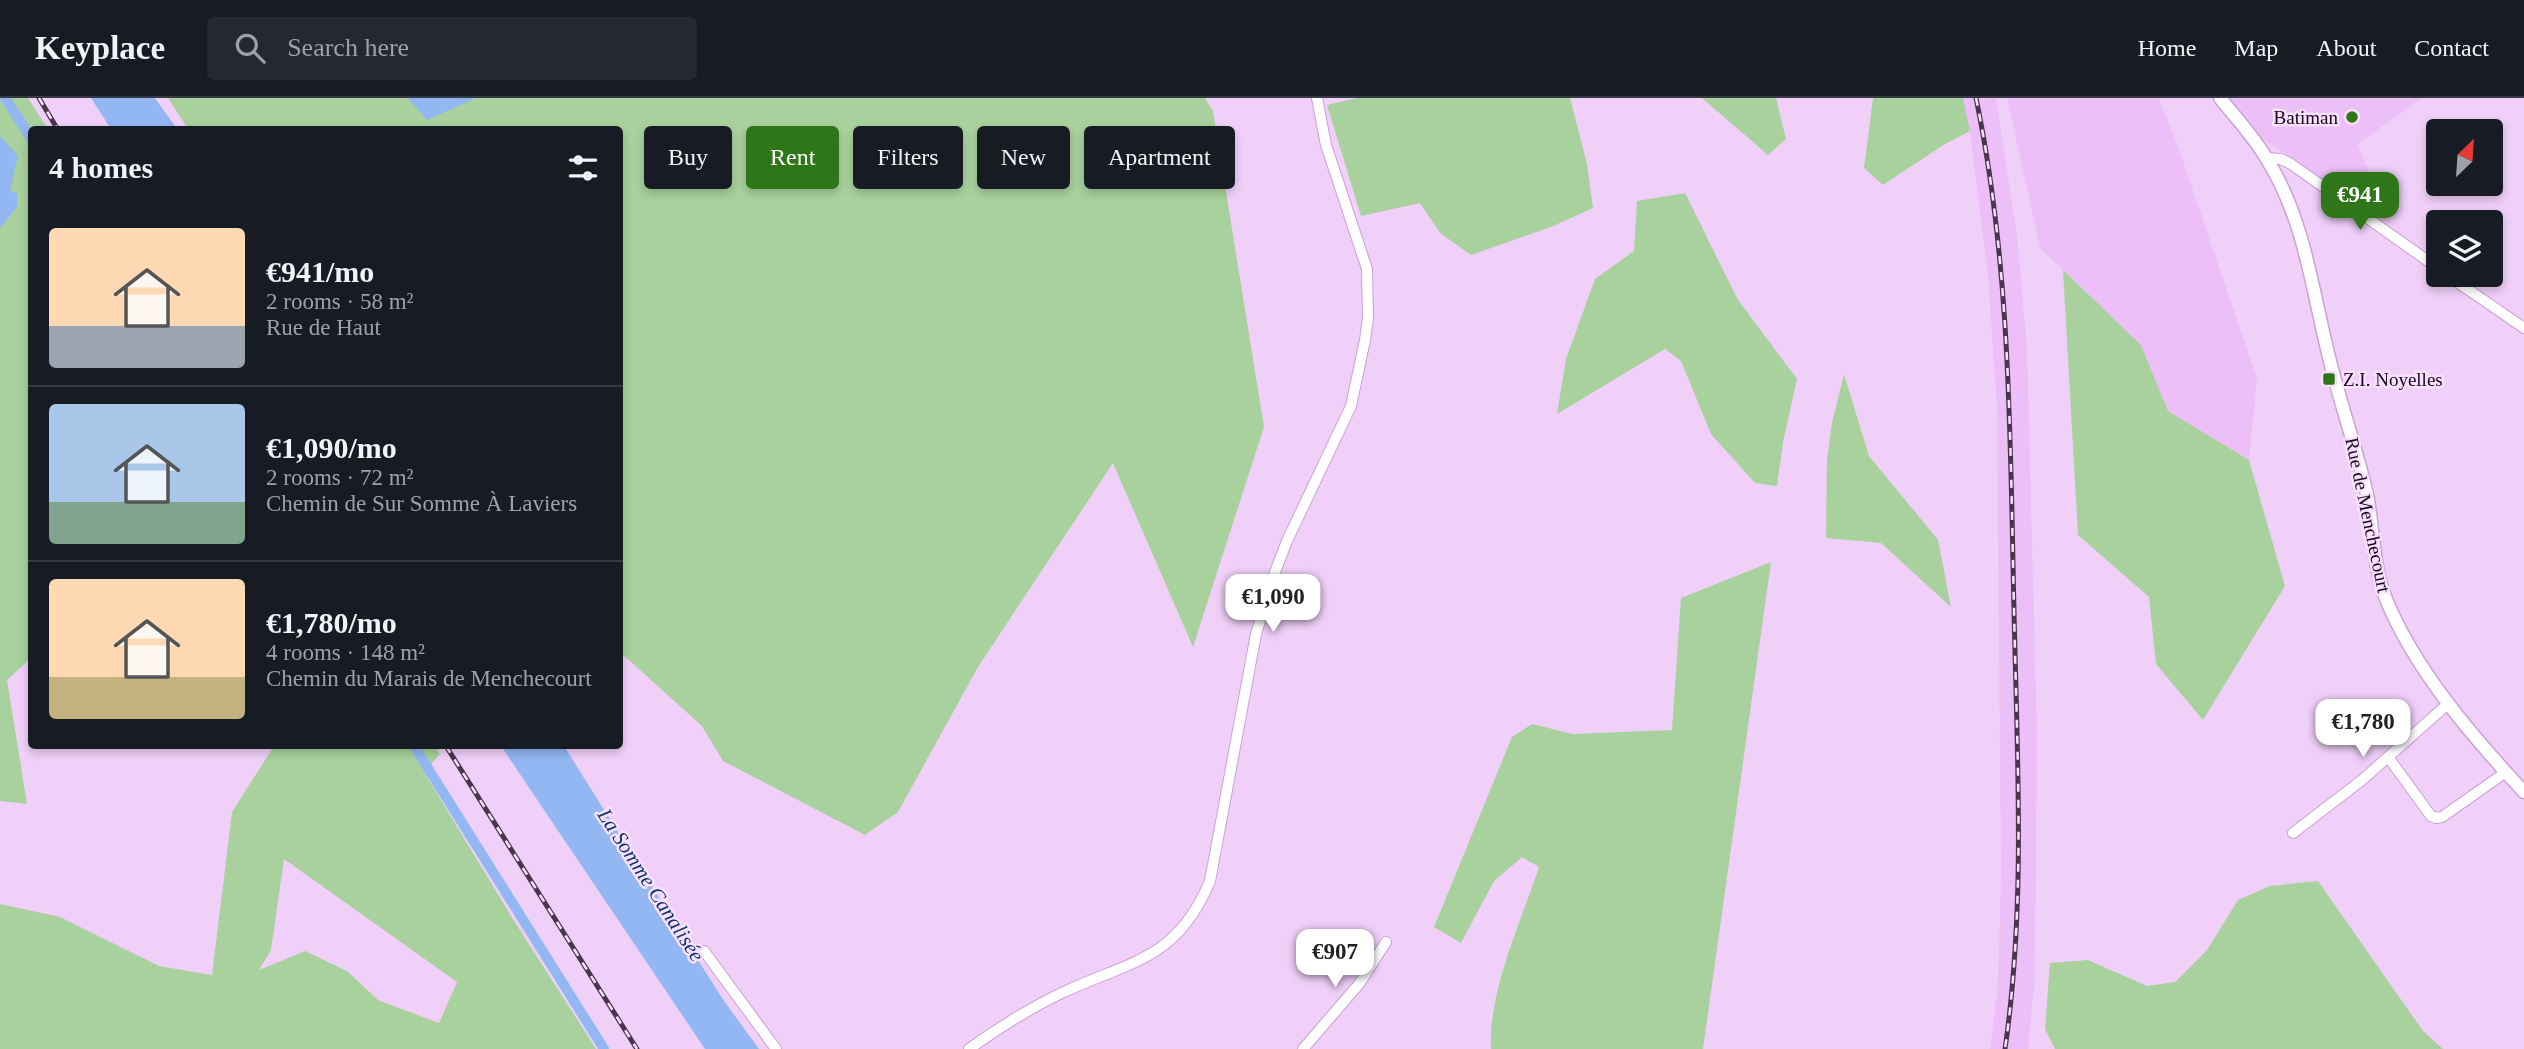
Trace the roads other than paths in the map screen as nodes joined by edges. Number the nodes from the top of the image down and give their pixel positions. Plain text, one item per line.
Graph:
1 (1317, 98) edge
2 (2220, 98) edge
3 (2267, 158) junction
4 (2300, 172) junction
5 (2276, 175) junction
6 (2426, 260) edge
7 (2464, 287) edge
8 (2524, 328) edge
9 (2449, 703) junction
10 (2388, 757) junction
11 (2506, 772) junction
12 (2524, 792) edge
13 (2293, 833) dead end
14 (1386, 942) dead end
15 (704, 951) dead end
16 (776, 1049) edge
17 (969, 1049) edge
18 (1303, 1049) edge

1 - 17 street
2 - 3 main road, Rue de Menchecourt
3 - 4 street
3 - 5 main road, Rue de Menchecourt
4 - 5 street
4 - 6 street
5 - 9 main road, Rue de Menchecourt
7 - 8 street
9 - 10 street
9 - 11 main road, Rue de Menchecourt
10 - 11 street
10 - 13 street
11 - 12 main road, Rue de Menchecourt
14 - 18 street
15 - 16 street

